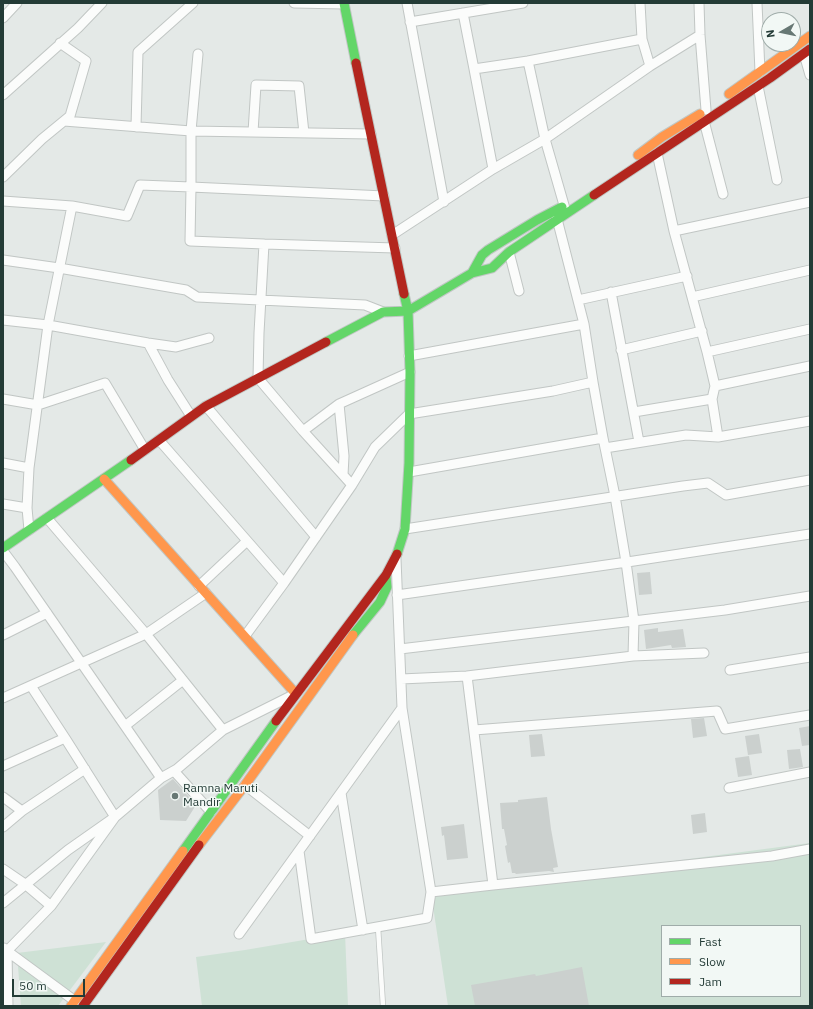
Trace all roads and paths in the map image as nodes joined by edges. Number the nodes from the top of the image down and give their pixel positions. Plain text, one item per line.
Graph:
1 (17, 3) edge
2 (102, 3) edge
3 (193, 3) edge
4 (294, 3) edge
5 (407, 3) edge
6 (523, 3) edge
7 (640, 3) edge
8 (699, 3) edge
9 (757, 3) edge
10 (344, 4) edge
11 (463, 13) junction
12 (3, 18) edge
13 (410, 22) junction
14 (700, 36) junction
15 (810, 36) edge
16 (642, 39) junction
17 (60, 43) junction
18 (807, 52) edge
19 (198, 54) dead end
20 (528, 61) junction
21 (650, 66) junction
22 (474, 69) junction
23 (760, 72) junction
24 (810, 75) edge
25 (758, 86) junction
26 (3, 95) edge
27 (706, 110) junction
28 (64, 121) junction
29 (704, 121) junction
30 (136, 127) junction
31 (684, 129) junction
32 (191, 131) junction
33 (254, 132) junction
34 (304, 133) junction
35 (371, 134) junction
36 (545, 139) junction
37 (656, 153) junction
38 (494, 169) junction
39 (3, 177) edge
40 (777, 180) dead end
41 (191, 187) junction
42 (723, 194) dead end
43 (384, 196) junction
44 (3, 201) edge
45 (444, 202) junction
46 (810, 202) edge
47 (72, 206) junction
48 (565, 210) junction
49 (556, 215) junction
50 (674, 231) junction
51 (392, 235) junction
52 (504, 241) junction
53 (264, 244) junction
54 (395, 248) junction
55 (509, 252) junction
56 (3, 260) edge
57 (59, 268) junction
58 (810, 270) edge
59 (472, 273) junction
60 (687, 276) junction
61 (519, 291) dead end
62 (610, 292) junction
63 (692, 297) junction
64 (261, 300) junction
65 (578, 300) junction
66 (408, 311) junction
67 (383, 312) junction
68 (3, 320) edge
69 (584, 324) junction
70 (48, 325) junction
71 (810, 329) edge
72 (702, 331) junction
73 (209, 338) dead end
74 (148, 343) junction
75 (621, 350) junction
76 (707, 352) junction
77 (409, 356) junction
78 (810, 366) edge
79 (410, 372) junction
80 (258, 378) junction
81 (593, 382) junction
82 (715, 386) junction
83 (3, 399) edge
84 (712, 399) junction
85 (339, 404) junction
86 (38, 405) junction
87 (206, 406) junction
88 (634, 412) junction
89 (410, 414) junction
90 (191, 416) junction
91 (810, 421) edge
92 (303, 431) junction
93 (718, 437) junction
94 (603, 438) junction
95 (159, 440) junction
96 (639, 442) junction
97 (605, 448) junction
98 (145, 450) junction
99 (3, 463) edge
100 (29, 468) junction
101 (409, 472) junction
102 (343, 475) junction
103 (104, 479) junction
104 (810, 480) edge
105 (352, 484) junction
106 (615, 496) junction
107 (3, 504) edge
108 (27, 508) junction
109 (47, 518) junction
110 (405, 529) junction
111 (29, 530) junction
112 (810, 534) edge
113 (316, 537) junction
114 (247, 541) junction
115 (3, 548) edge
116 (3, 551) edge
117 (396, 557) junction
118 (626, 562) junction
119 (386, 575) junction
120 (284, 583) junction
121 (199, 586) junction
122 (206, 593) junction
123 (397, 595) junction
124 (810, 596) edge
125 (47, 614) junction
126 (634, 621) junction
127 (146, 634) junction
128 (3, 635) edge
129 (244, 636) junction
130 (400, 649) junction
131 (704, 653) dead end
132 (633, 656) junction
133 (810, 657) edge
134 (81, 663) junction
135 (730, 670) dead end
136 (467, 676) junction
137 (401, 679) junction
138 (183, 680) junction
139 (31, 686) junction
140 (296, 694) junction
141 (3, 698) edge
142 (402, 708) junction
143 (810, 715) edge
144 (125, 726) junction
145 (223, 730) junction
146 (474, 730) junction
147 (64, 738) junction
148 (3, 766) edge
149 (84, 769) junction
150 (174, 771) junction
151 (810, 772) edge
152 (161, 778) junction
153 (245, 785) junction
154 (729, 788) dead end
155 (341, 793) junction
156 (3, 797) edge
157 (22, 811) junction
158 (211, 812) junction
159 (115, 817) junction
160 (3, 827) edge
161 (310, 836) junction
162 (810, 849) edge
163 (299, 851) junction
164 (3, 869) edge
165 (25, 884) junction
166 (493, 885) junction
167 (431, 892) junction
168 (3, 903) edge
169 (51, 906) junction
170 (378, 927) junction
171 (362, 930) junction
172 (239, 934) dead end
173 (5, 949) edge
174 (73, 1003) edge
175 (6, 1006) edge
176 (83, 1006) edge
177 (383, 1006) edge

1 - 12 street
2 - 17 street
3 - 30 street
4 - 10 street
5 - 13 street
6 - 11 street
7 - 16 street
8 - 14 street
9 - 23 street
10 - 35 street
11 - 13 street
11 - 22 street
13 - 45 street
14 - 21 street
14 - 27 street
15 - 23 street
16 - 20 street
16 - 21 street
17 - 26 street
17 - 28 street
18 - 24 street
18 - 25 street
19 - 32 street
20 - 22 street
20 - 36 street
21 - 36 street
22 - 38 street
23 - 27 street
25 - 29 street
25 - 40 street
27 - 31 street
28 - 30 street
28 - 39 street
29 - 31 street
29 - 42 street
30 - 32 street
31 - 37 street
31 - 48 street
32 - 33 street
32 - 41 street
33 - 34 street
33 - 34 street
34 - 35 street
35 - 43 street
36 - 38 street
36 - 48 street
37 - 48 street
37 - 50 street
38 - 45 street
41 - 43 street
41 - 47 street
41 - 53 street
43 - 51 street
44 - 47 street
45 - 51 street
46 - 50 street
47 - 57 street
48 - 49 street
49 - 52 street
49 - 55 street
49 - 65 street
50 - 60 street
51 - 54 street
52 - 55 street
52 - 59 street
53 - 54 street
53 - 64 street
54 - 66 street
55 - 59 street
55 - 61 street
56 - 57 street
57 - 64 street
57 - 70 street
58 - 63 street
59 - 66 street
60 - 62 street
60 - 63 street
62 - 65 street
62 - 75 street
63 - 72 street
64 - 67 street
64 - 80 street
65 - 69 street
66 - 67 street
66 - 77 street
67 - 80 street
68 - 70 street
69 - 77 street
69 - 81 street
70 - 74 street
70 - 86 street
71 - 76 street
72 - 75 street
72 - 76 street
73 - 74 street
74 - 90 street
75 - 88 street
76 - 82 street
77 - 79 street
78 - 82 street
79 - 85 street
79 - 89 street
80 - 87 street
80 - 92 street
81 - 89 street
81 - 94 street
82 - 84 street
83 - 86 street
84 - 88 street
84 - 93 street
85 - 92 street
85 - 102 street
86 - 98 street
86 - 100 street
87 - 90 street
87 - 113 street
88 - 96 street
89 - 101 street
89 - 105 street
90 - 95 street
91 - 93 street
92 - 102 street
93 - 96 street
94 - 97 street
94 - 101 street
95 - 98 street
95 - 114 street
96 - 97 street
97 - 106 street
98 - 103 street
99 - 100 street
100 - 108 street
101 - 110 street
102 - 105 street
103 - 109 street
103 - 121 street
104 - 106 street
105 - 113 street
106 - 110 street
106 - 118 street
107 - 108 street
108 - 111 street
109 - 111 street
109 - 127 street
110 - 117 street
111 - 115 street
112 - 118 street
113 - 120 street
114 - 120 street
114 - 121 street
116 - 125 street
117 - 119 street
117 - 123 street
118 - 123 street
118 - 126 street
119 - 140 street
119 - 153 street
120 - 129 street
121 - 122 street
122 - 127 street
122 - 129 street
123 - 130 street
124 - 126 street
125 - 128 street
125 - 134 street
126 - 130 street
126 - 132 street
127 - 134 street
127 - 138 street
129 - 140 street
130 - 137 street
131 - 132 street
132 - 136 street
133 - 135 street
134 - 139 street
134 - 144 street
136 - 137 street
136 - 146 street
137 - 142 street
138 - 144 street
138 - 145 street
139 - 141 street
139 - 147 street
140 - 145 street
140 - 158 street
142 - 155 street
142 - 167 street
143 - 146 street
144 - 152 street
145 - 150 street
146 - 166 street
147 - 148 street
147 - 149 street
149 - 157 street
149 - 159 street
150 - 152 street
150 - 158 street
151 - 154 street
152 - 159 street
153 - 161 street
153 - 176 street
155 - 161 street
155 - 171 street
156 - 157 street
157 - 160 street
158 - 174 street
159 - 165 street
159 - 169 street
161 - 163 street
162 - 166 street
163 - 171 street
163 - 172 street
164 - 165 street
165 - 168 street
165 - 169 street
166 - 167 street
167 - 170 street
169 - 173 street
170 - 171 street
170 - 177 lane
173 - 174 street
173 - 175 street

